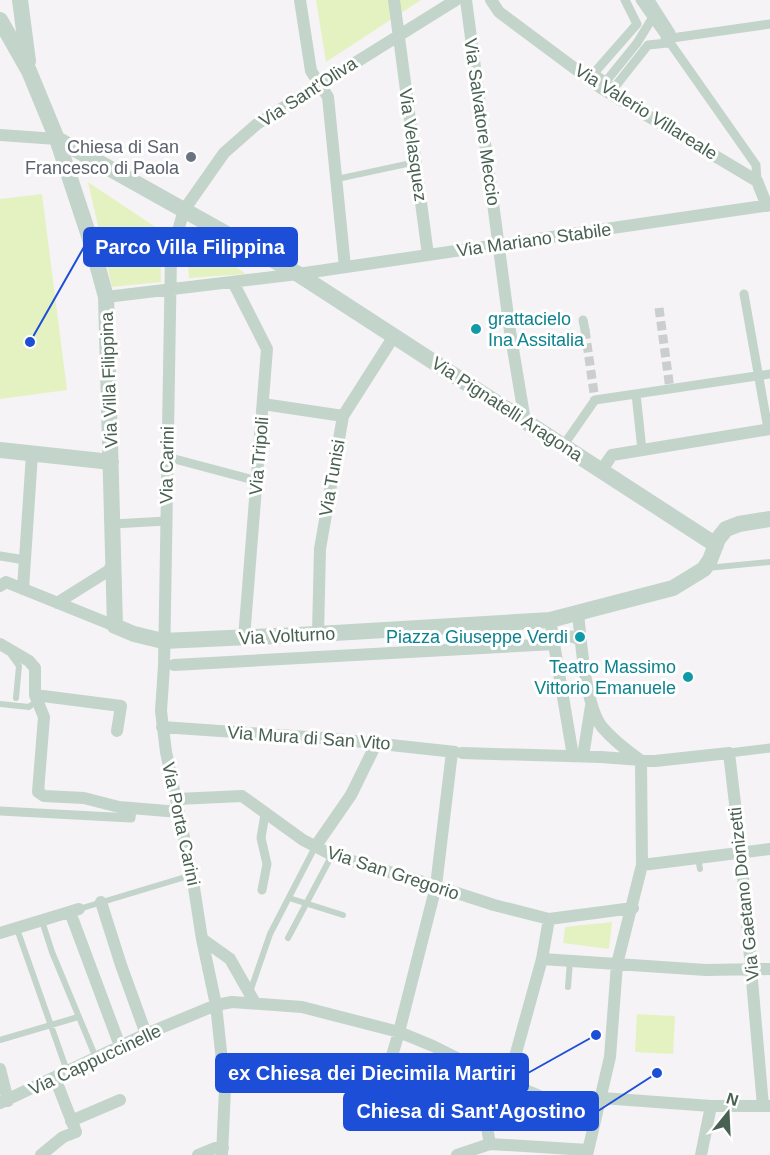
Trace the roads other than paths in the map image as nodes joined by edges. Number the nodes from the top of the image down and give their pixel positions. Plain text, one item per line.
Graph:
1 (20, 0) edge
2 (300, 0) edge
3 (394, 0) edge
4 (456, 0) edge
5 (466, 0) edge
6 (491, 0) edge
7 (625, 0) edge
8 (640, 0) edge
9 (650, 0) edge
10 (653, 17) junction
11 (0, 20) edge
12 (770, 24) edge
13 (399, 34) junction
14 (669, 39) junction
15 (637, 43) junction
16 (29, 71) junction
17 (319, 84) junction
18 (603, 85) junction
19 (0, 135) edge
20 (57, 139) junction
21 (416, 162) junction
22 (336, 180) junction
23 (757, 181) junction
24 (768, 206) edge
25 (184, 210) junction
26 (498, 245) junction
27 (428, 255) junction
28 (345, 267) junction
29 (298, 274) junction
30 (233, 282) junction
31 (170, 290) junction
32 (744, 294) dead end
33 (106, 297) junction
34 (584, 320) dead end
35 (585, 330) tunnel mouth
36 (394, 336) junction
37 (770, 374) edge
38 (758, 376) junction
39 (636, 394) junction
40 (263, 404) junction
41 (343, 416) junction
42 (525, 421) junction
43 (769, 429) edge
44 (770, 442) edge
45 (563, 446) junction
46 (0, 450) edge
47 (642, 450) junction
48 (32, 454) junction
49 (167, 457) junction
50 (111, 462) junction
51 (601, 471) junction
52 (257, 481) junction
53 (770, 519) edge
54 (166, 521) junction
55 (113, 524) junction
56 (716, 545) junction
57 (0, 556) edge
58 (25, 560) junction
59 (770, 562) edge
60 (114, 564) junction
61 (704, 569) junction
62 (3, 584) edge
63 (23, 589) junction
64 (57, 603) junction
65 (578, 613) junction
66 (550, 620) junction
67 (114, 626) junction
68 (318, 634) junction
69 (244, 638) junction
70 (163, 640) junction
71 (581, 640) junction
72 (555, 644) junction
73 (1, 645) edge
74 (174, 665) dead end
75 (35, 695) junction
76 (16, 698) dead end
77 (0, 705) edge
78 (591, 705) junction
79 (162, 727) junction
80 (117, 731) dead end
81 (377, 742) junction
82 (770, 748) edge
83 (457, 752) junction
84 (729, 753) junction
85 (578, 756) junction
86 (641, 761) junction
87 (177, 799) junction
88 (132, 808) junction
89 (0, 811) edge
90 (179, 813) junction
91 (265, 814) junction
92 (315, 848) junction
93 (770, 849) edge
94 (741, 854) junction
95 (332, 855) junction
96 (642, 865) junction
97 (192, 875) junction
98 (436, 886) junction
99 (262, 890) dead end
100 (289, 898) junction
101 (101, 902) junction
102 (307, 904) junction
103 (633, 908) junction
104 (75, 910) junction
105 (343, 915) dead end
106 (549, 919) junction
107 (42, 921) junction
108 (17, 929) junction
109 (0, 933) edge
110 (288, 938) dead end
111 (202, 939) junction
112 (542, 960) junction
113 (570, 961) junction
114 (617, 964) junction
115 (752, 969) junction
116 (770, 969) edge
117 (567, 987) dead end
118 (252, 998) junction
119 (216, 1005) junction
120 (78, 1017) junction
121 (50, 1025) junction
122 (399, 1032) junction
123 (146, 1034) junction
124 (0, 1040) edge
125 (120, 1046) junction
126 (96, 1058) junction
127 (0, 1069) edge
128 (67, 1072) junction
129 (386, 1076) dead end
130 (495, 1077) junction
131 (55, 1078) junction
132 (508, 1082) junction
133 (602, 1098) junction
134 (120, 1100) dead end
135 (4, 1102) edge
136 (711, 1106) junction
137 (767, 1106) edge
138 (71, 1121) junction
139 (490, 1144) junction
140 (223, 1152) edge
141 (587, 1153) edge
142 (41, 1155) edge
143 (198, 1155) edge
144 (457, 1155) edge
145 (701, 1155) edge

1 - 16 street
2 - 17 street
3 - 13 street, Via Velasquez
4 - 13 street, Via Sant'Oliva
5 - 26 street, Via Salvatore Meccio
6 - 18 street, Via Valerio Villareale
7 - 18 street
8 - 10 street
9 - 14 street
10 - 14 street
10 - 15 street
11 - 16 street
12 - 14 street
13 - 17 street, Via Sant'Oliva
13 - 21 street, Via Velasquez
14 - 15 street
14 - 18 street
14 - 23 street
15 - 18 street
16 - 20 street, Via Villa Filippina
17 - 22 street
17 - 25 street, Via Sant'Oliva
18 - 23 street, Via Valerio Villareale
19 - 20 street
20 - 25 street, Via Pignatelli Aragona
20 - 33 street, Via Villa Filippina
21 - 22 lane
21 - 27 street, Via Velasquez
22 - 28 street
23 - 24 street
24 - 26 street, Via Mariano Stabile
25 - 29 street, Via Pignatelli Aragona
25 - 31 street, Via Sant'Oliva
26 - 27 street, Via Mariano Stabile
26 - 42 street, Via Salvatore Meccio
27 - 28 street, Via Mariano Stabile
28 - 29 street, Via Mariano Stabile
29 - 30 street, Via Mariano Stabile
29 - 36 street, Via Pignatelli Aragona
30 - 31 street, Via Mariano Stabile
30 - 40 street, Via Tripoli
31 - 33 street, Via Mariano Stabile
31 - 49 street, Via Carini
32 - 38 street
33 - 50 street, Via Villa Filippina
34 - 35 street
36 - 41 street, Via Tunisi
36 - 42 street, Via Pignatelli Aragona
37 - 38 street
38 - 39 street
38 - 43 street
39 - 45 street
39 - 47 street
40 - 41 street
40 - 52 street, Via Tripoli
41 - 68 street, Via Tunisi
42 - 45 street, Via Pignatelli Aragona
43 - 44 street
43 - 47 street
45 - 51 street, Via Pignatelli Aragona
46 - 48 street
47 - 51 street
48 - 50 street
48 - 58 street
49 - 52 street
49 - 54 street, Via Carini
50 - 55 street, Via Villa Filippina
51 - 56 street, Via Pignatelli Aragona
52 - 69 street, Via Tripoli
53 - 56 street
54 - 55 street
54 - 70 street, Via Carini
55 - 60 street, Via Villa Filippina
56 - 61 street
57 - 58 street
58 - 63 street
59 - 61 lane
60 - 64 street
60 - 67 street, Via Villa Filippina
61 - 65 street
62 - 63 street, Via Volturno
63 - 64 street, Via Volturno
64 - 67 street, Via Volturno
65 - 66 street, Via Volturno
65 - 71 street
66 - 68 street, Via Volturno
66 - 72 street
67 - 70 street, Via Volturno
68 - 69 street, Via Volturno
69 - 70 street, Via Volturno
70 - 79 street, Via Porta Carini
71 - 72 street, Via Volturno
71 - 78 street
72 - 74 street, Via Volturno
72 - 85 street
73 - 75 street
73 - 76 lane
75 - 77 lane
75 - 80 street
75 - 88 street
78 - 85 street
78 - 86 street
79 - 81 street, Via Mura di San Vito
79 - 87 street, Via Porta Carini
81 - 83 street, Via Mura di San Vito
81 - 92 street
82 - 84 street
83 - 85 street, Via Mura di San Vito
83 - 98 street
84 - 86 street
84 - 94 street, Via Gaetano Donizetti
85 - 86 street, Via Mura di San Vito
86 - 96 street
87 - 90 street, Via Porta Carini
87 - 91 street, Via San Gregorio
88 - 89 street
88 - 90 street
90 - 97 street, Via Porta Carini
91 - 92 street, Via San Gregorio
91 - 99 street
92 - 95 street, Via San Gregorio
92 - 100 lane
93 - 94 street
94 - 96 street
94 - 115 street, Via Gaetano Donizetti
95 - 98 street, Via San Gregorio
95 - 102 lane
96 - 103 street
97 - 101 lane
97 - 111 street, Via Porta Carini
98 - 106 street, Via San Gregorio
98 - 122 street
100 - 102 lane
100 - 118 lane
101 - 104 lane
101 - 123 street
102 - 105 lane
102 - 110 lane
103 - 106 street
103 - 114 street
104 - 107 street
104 - 125 street
106 - 112 street
107 - 108 street
107 - 120 lane
108 - 109 street
108 - 121 lane
111 - 118 street
111 - 119 street, Via Porta Carini
112 - 113 street
112 - 132 street
113 - 114 street
113 - 117 lane
114 - 115 street
114 - 133 street
115 - 116 street
115 - 137 street, Via Gaetano Donizetti
118 - 119 street, Via Cappuccinelle
118 - 122 street, Via Cappuccinelle
119 - 123 street, Via Cappuccinelle
119 - 140 street, Via Porta Carini
120 - 121 lane
120 - 126 lane
121 - 124 lane
121 - 128 lane
122 - 129 street
122 - 130 street, Via Cappuccinelle
123 - 125 street, Via Cappuccinelle
125 - 126 street, Via Cappuccinelle
126 - 128 street, Via Cappuccinelle
127 - 135 street
128 - 131 street, Via Cappuccinelle
130 - 132 street, Via Cappuccinelle
130 - 139 street
131 - 135 street, Via Cappuccinelle
131 - 138 street
132 - 133 street, Via Cappuccinelle
133 - 136 street, Via Cappuccinelle
133 - 141 street
134 - 138 street
136 - 137 street, Via Cappuccinelle
136 - 145 street
138 - 142 street
139 - 141 street
139 - 144 street
140 - 143 street

